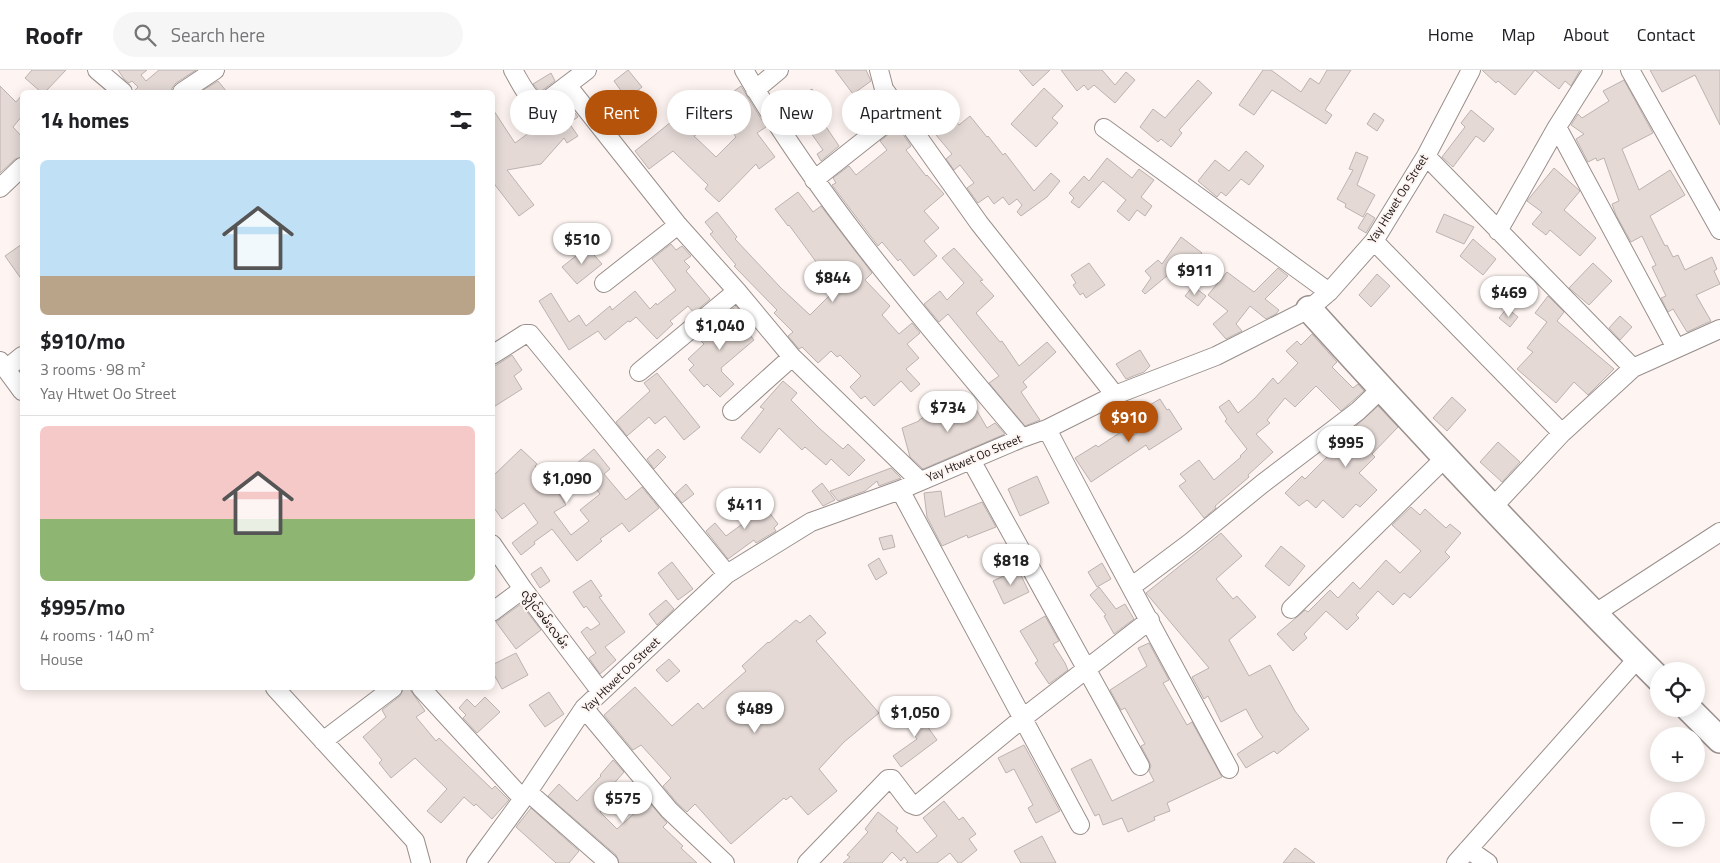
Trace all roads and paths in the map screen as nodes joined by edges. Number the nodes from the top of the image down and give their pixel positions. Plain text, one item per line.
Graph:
1 (97, 70) edge
2 (215, 70) edge
3 (513, 70) edge
4 (588, 70) edge
5 (744, 70) edge
6 (779, 70) edge
7 (879, 70) edge
8 (1471, 70) edge
9 (1593, 70) edge
10 (1630, 70) edge
11 (567, 85) junction
12 (112, 89) edge
13 (185, 90) edge
14 (755, 90) junction
15 (885, 90) edge
16 (1557, 127) junction
17 (1104, 128) dead end
18 (871, 135) edge
19 (916, 135) edge
20 (1426, 156) junction
21 (20, 169) edge
22 (814, 180) junction
23 (0, 188) edge
24 (678, 225) junction
25 (1720, 230) edge
26 (1498, 231) junction
27 (1374, 241) junction
28 (604, 283) dead end
29 (737, 291) junction
30 (1329, 292) junction
31 (1308, 309) junction
32 (1720, 329) edge
33 (1676, 348) junction
34 (495, 353) edge
35 (792, 356) junction
36 (20, 357) edge
37 (3, 365) edge
38 (1633, 368) junction
39 (639, 372) dead end
40 (20, 388) edge
41 (1381, 389) junction
42 (1115, 395) junction
43 (732, 411) dead end
44 (1047, 429) junction
45 (1562, 433) junction
46 (1022, 438) junction
47 (1446, 457) junction
48 (971, 460) junction
49 (920, 481) junction
50 (900, 490) junction
51 (1493, 507) junction
52 (1720, 532) edge
53 (495, 548) edge
54 (727, 574) junction
55 (1131, 588) junction
56 (523, 589) junction
57 (1291, 608) dead end
58 (495, 610) edge
59 (1594, 614) junction
60 (1150, 620) junction
61 (1638, 658) junction
62 (1086, 669) junction
63 (1650, 670) edge
64 (277, 690) edge
65 (390, 690) edge
66 (423, 690) edge
67 (601, 692) junction
68 (584, 708) junction
69 (1697, 717) edge
70 (1023, 718) junction
71 (1720, 740) edge
72 (323, 741) junction
73 (1140, 766) dead end
74 (1229, 769) dead end
75 (525, 796) junction
76 (1080, 825) dead end
77 (1468, 850) junction
78 (421, 863) edge
79 (476, 863) edge
80 (609, 863) edge
81 (725, 863) edge
82 (807, 863) edge
83 (1456, 863) edge
84 (1488, 863) edge

1 - 12 street
2 - 13 street
3 - 11 street
4 - 11 street
5 - 14 street
6 - 14 street
7 - 15 street
8 - 20 street, Yay Htwet Oo Street
9 - 16 street
10 - 25 street
11 - 24 street
14 - 22 street
16 - 26 street
16 - 33 street
17 - 30 street
18 - 22 street
19 - 42 street
20 - 26 street
20 - 27 street, Yay Htwet Oo Street
21 - 23 street
22 - 46 street
24 - 28 street
24 - 29 street
26 - 38 street
27 - 30 street, Yay Htwet Oo Street
27 - 45 street
29 - 35 street
29 - 39 street
30 - 31 street, Yay Htwet Oo Street
31 - 41 street
31 - 42 street, Yay Htwet Oo Street
32 - 33 street
33 - 38 street
34 - 54 street
35 - 43 street
35 - 49 street
36 - 37 street
37 - 40 street
38 - 45 street
41 - 47 street
41 - 55 street
42 - 44 street, Yay Htwet Oo Street
44 - 46 street, Yay Htwet Oo Street
44 - 55 street
45 - 51 street
46 - 48 street, Yay Htwet Oo Street
47 - 51 street
47 - 57 street
48 - 49 street, Yay Htwet Oo Street
48 - 62 street
49 - 50 street, Yay Htwet Oo Street
50 - 54 street, Yay Htwet Oo Street
50 - 70 street
51 - 59 street
52 - 59 street
53 - 56 street, လွိုင်ခမ်းလမ်း
54 - 67 street, Yay Htwet Oo Street
55 - 60 street
56 - 58 street
56 - 67 street, လွိုင်ခမ်းလမ်း
59 - 61 street
60 - 62 street
60 - 74 street
61 - 63 street
61 - 77 street
62 - 70 street
62 - 73 street
64 - 72 street
65 - 72 street
66 - 75 street
67 - 68 street, Yay Htwet Oo Street
68 - 75 street, Yay Htwet Oo Street
68 - 81 street
69 - 71 street
70 - 76 street
70 - 82 street
72 - 78 street
75 - 79 street, Yay Htwet Oo Street
75 - 80 street
77 - 83 street
77 - 84 street

